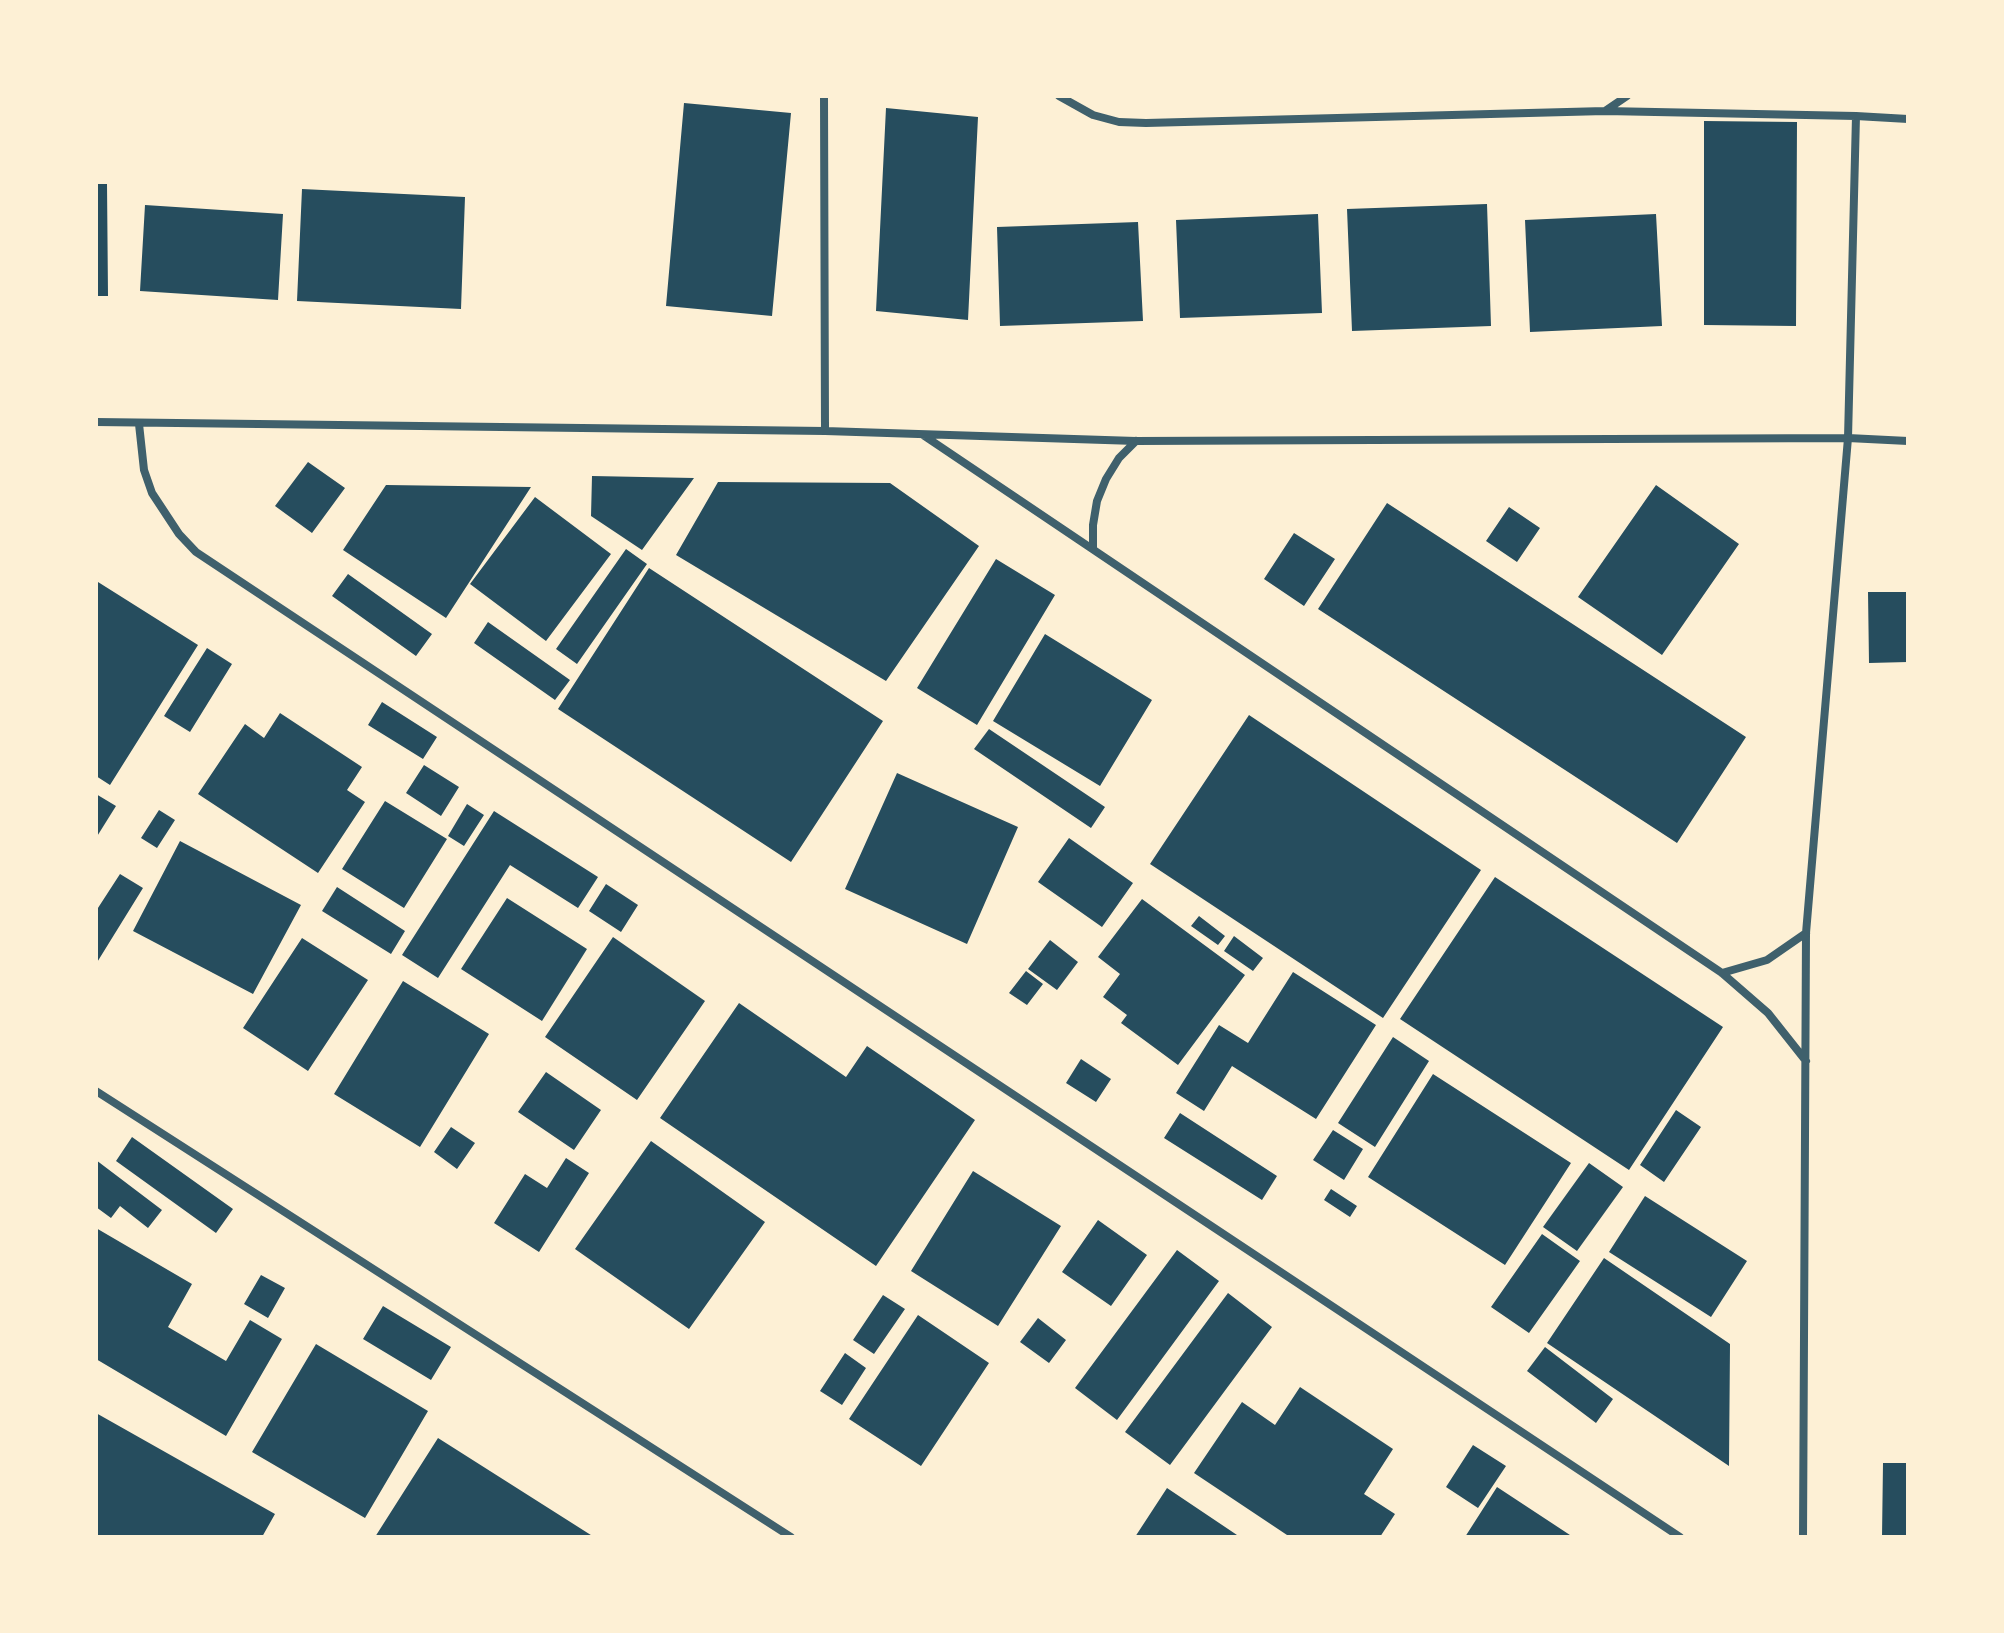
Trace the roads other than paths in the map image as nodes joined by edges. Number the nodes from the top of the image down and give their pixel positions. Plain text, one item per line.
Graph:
1 (824, 96) edge
2 (1059, 96) edge
3 (1627, 96) edge
4 (1605, 111) junction
5 (1856, 116) junction
6 (1908, 119) edge
7 (96, 422) edge
8 (139, 424) junction
9 (825, 431) junction
10 (922, 434) junction
11 (1848, 438) junction
12 (1136, 441) junction
13 (1908, 441) edge
14 (1093, 549) junction
15 (1806, 933) junction
16 (1722, 973) junction
17 (1806, 1062) junction
18 (96, 1091) edge
19 (1802, 1536) edge
20 (791, 1537) edge
21 (1680, 1537) edge

1 - 9 street
2 - 4 street
3 - 4 street
4 - 5 street
5 - 6 street
5 - 11 street
7 - 8 street
8 - 9 street
8 - 21 street
9 - 10 street
10 - 12 street
10 - 14 street
11 - 12 street
11 - 13 street
11 - 15 street
12 - 14 street
14 - 16 street
15 - 16 street
15 - 17 street
16 - 17 street
17 - 19 street
18 - 20 street

